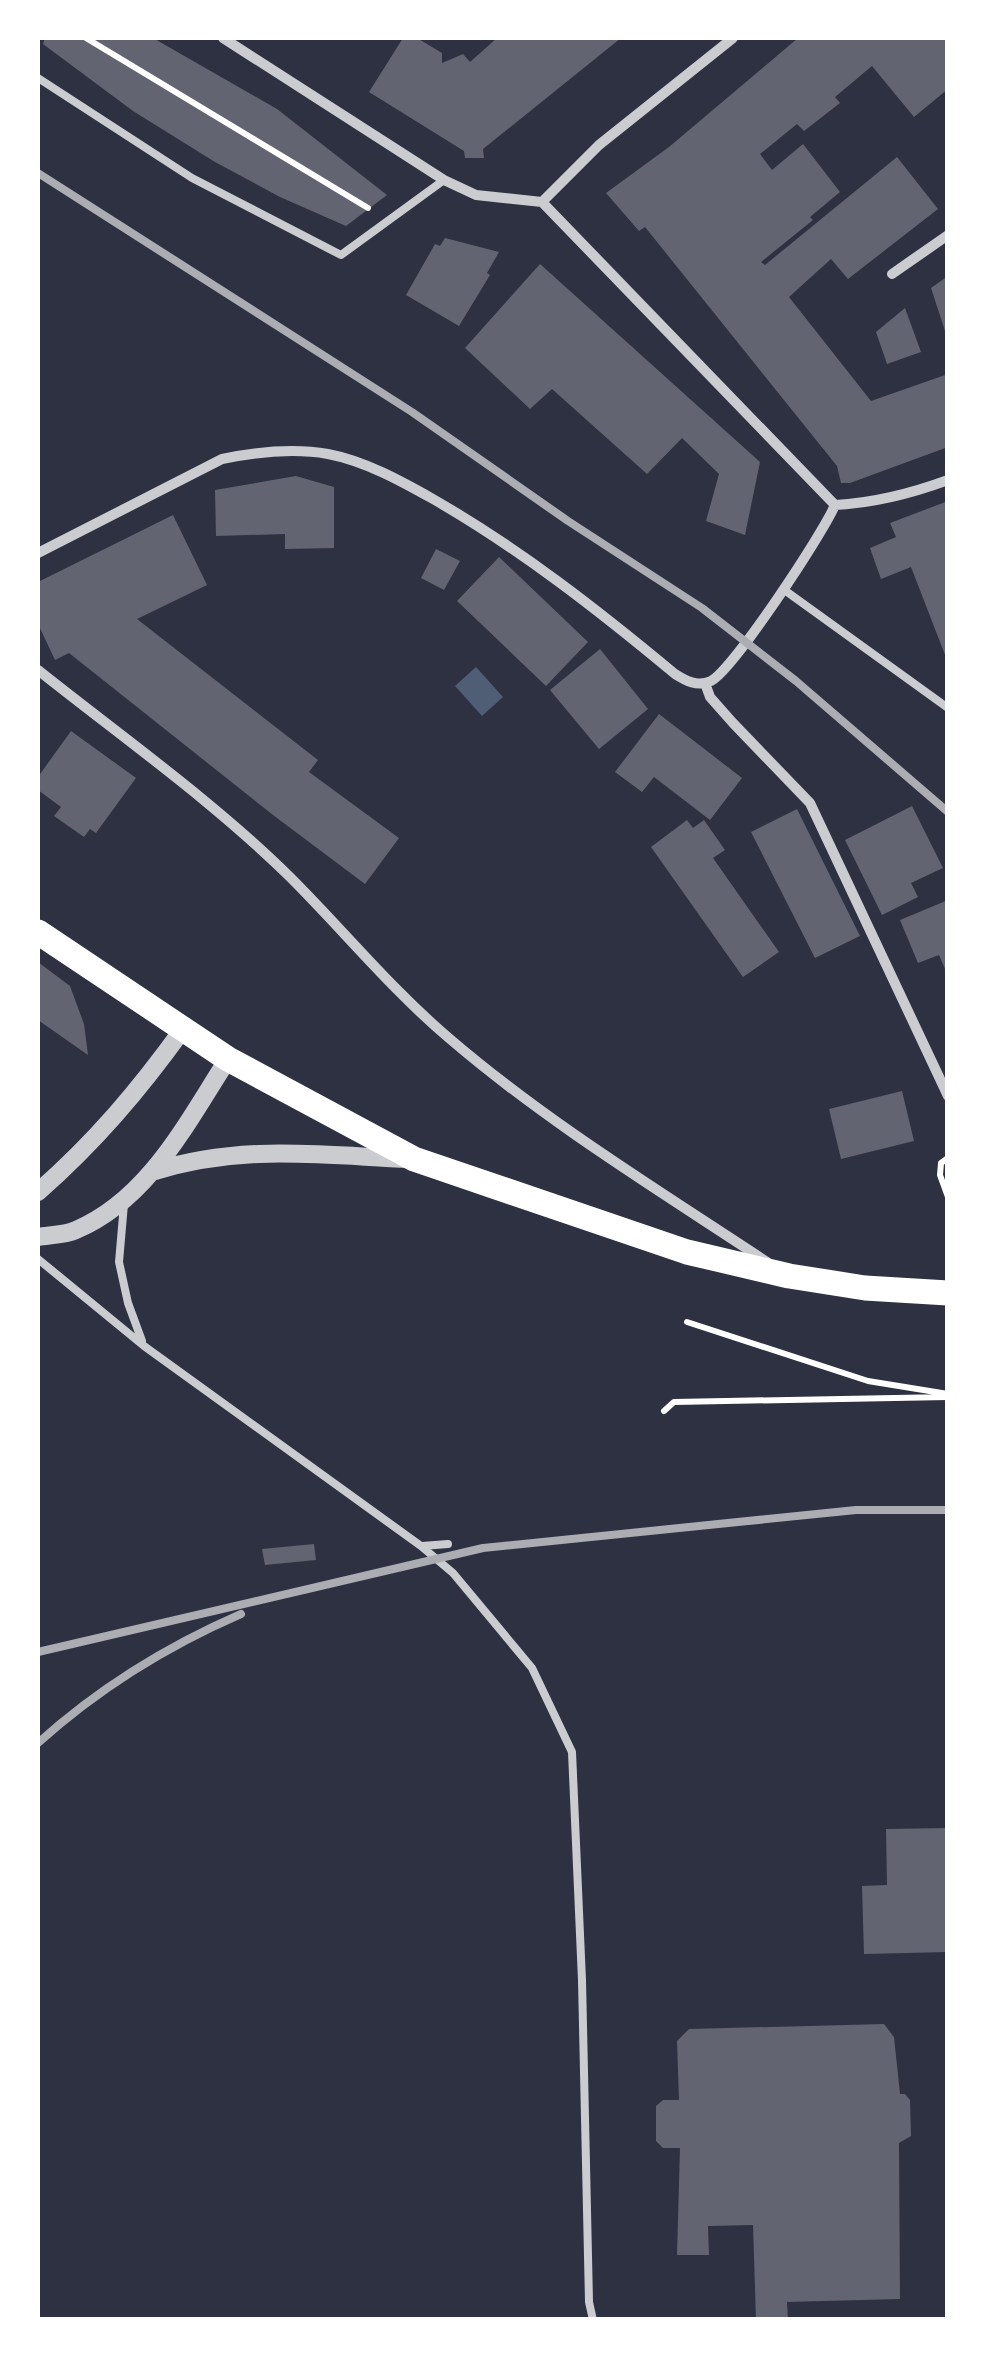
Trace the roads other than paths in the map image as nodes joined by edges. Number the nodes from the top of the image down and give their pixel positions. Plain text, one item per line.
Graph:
1 (224, 38) edge
2 (733, 38) edge
3 (38, 78) edge
4 (444, 180) junction
5 (542, 202) junction
6 (948, 235) edge
7 (892, 274) dead end
8 (948, 480) edge
9 (834, 505) junction
10 (38, 553) edge
11 (783, 588) junction
12 (38, 670) edge
13 (704, 683) junction
14 (948, 708) edge
15 (38, 932) edge
16 (183, 1029) junction
17 (228, 1059) junction
18 (948, 1096) edge
19 (414, 1159) junction
20 (152, 1172) junction
21 (38, 1192) edge
22 (124, 1202) junction
23 (38, 1236) edge
24 (38, 1259) edge
25 (788, 1276) junction
26 (948, 1294) edge
27 (144, 1346) junction
28 (448, 1544) dead end
29 (421, 1546) junction
30 (593, 2320) edge

1 - 4 street
2 - 5 street
3 - 4 lane
4 - 5 street
5 - 9 street
6 - 7 street
8 - 9 street
9 - 11 street
10 - 13 street
11 - 13 street
11 - 14 lane
12 - 25 street
13 - 18 street
15 - 16 main road
16 - 17 main road
16 - 21 street
17 - 19 main road
17 - 20 street
19 - 20 street
19 - 25 main road
20 - 22 street
22 - 23 street
22 - 27 lane
24 - 27 lane
25 - 26 main road
27 - 29 lane
28 - 29 lane
29 - 30 lane

